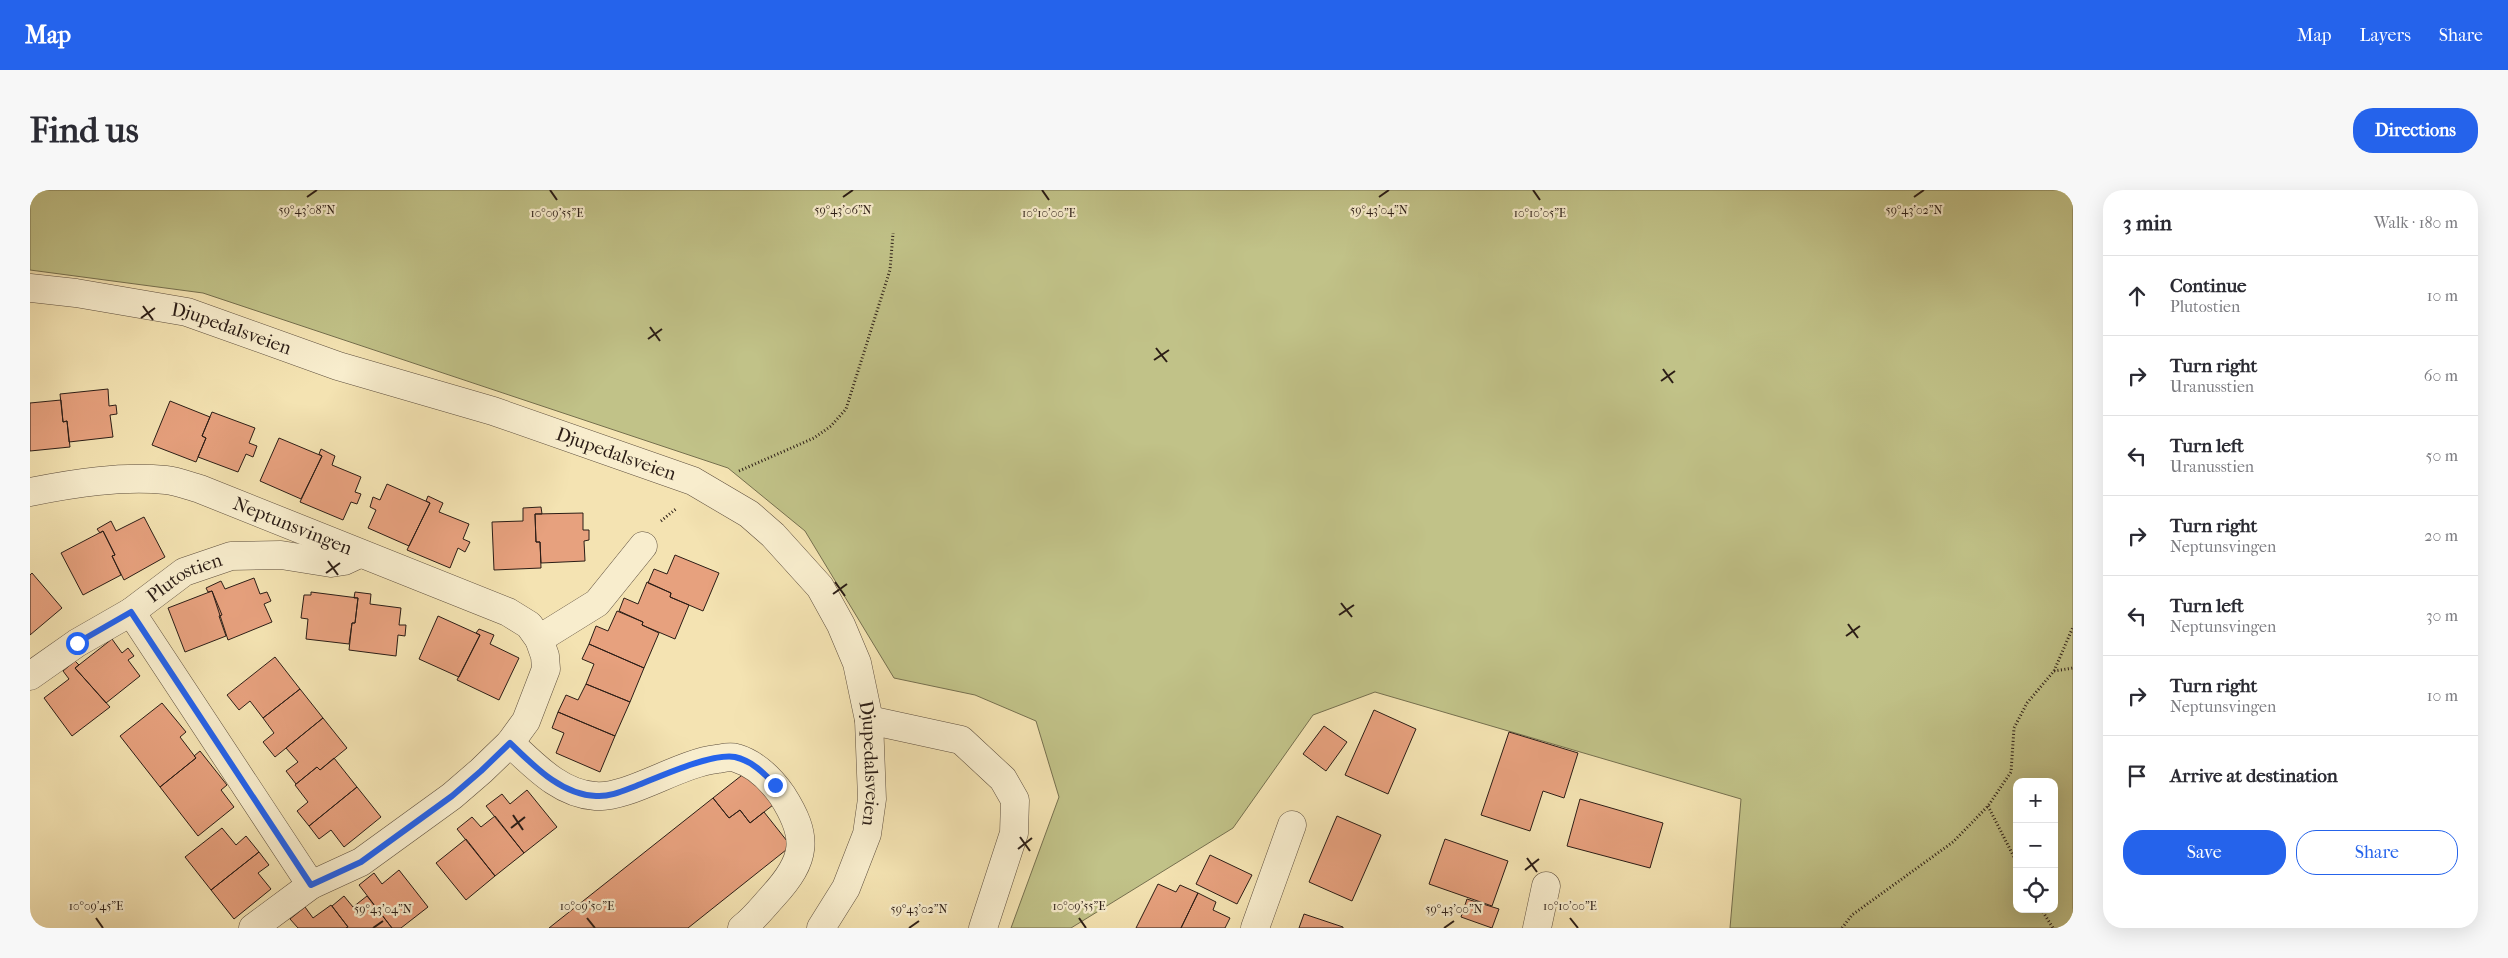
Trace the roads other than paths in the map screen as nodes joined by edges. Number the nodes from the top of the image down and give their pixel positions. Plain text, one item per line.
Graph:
1 (30, 288) edge
2 (30, 492) edge
3 (643, 546) dead end
4 (359, 554) junction
5 (131, 612) junction
6 (539, 639) junction
7 (30, 676) edge
8 (869, 720) junction
9 (510, 743) junction
10 (1292, 825) dead end
11 (311, 885) junction
12 (1546, 886) dead end
13 (253, 928) edge
14 (742, 928) edge
15 (821, 928) edge
16 (983, 928) edge
17 (1255, 928) edge
18 (1537, 928) edge

1 - 8 street, Djupedalsveien
2 - 4 street, Neptunsvingen
3 - 6 street
4 - 5 street, Plutostien
4 - 6 street, Neptunsvingen
5 - 7 street, Plutostien
5 - 11 street
6 - 9 street, Neptunsvingen
8 - 15 street, Djupedalsveien
8 - 16 street
9 - 11 street, Neptunsvingen
9 - 14 street
10 - 17 street
11 - 13 street, Neptunsvingen
12 - 18 street

